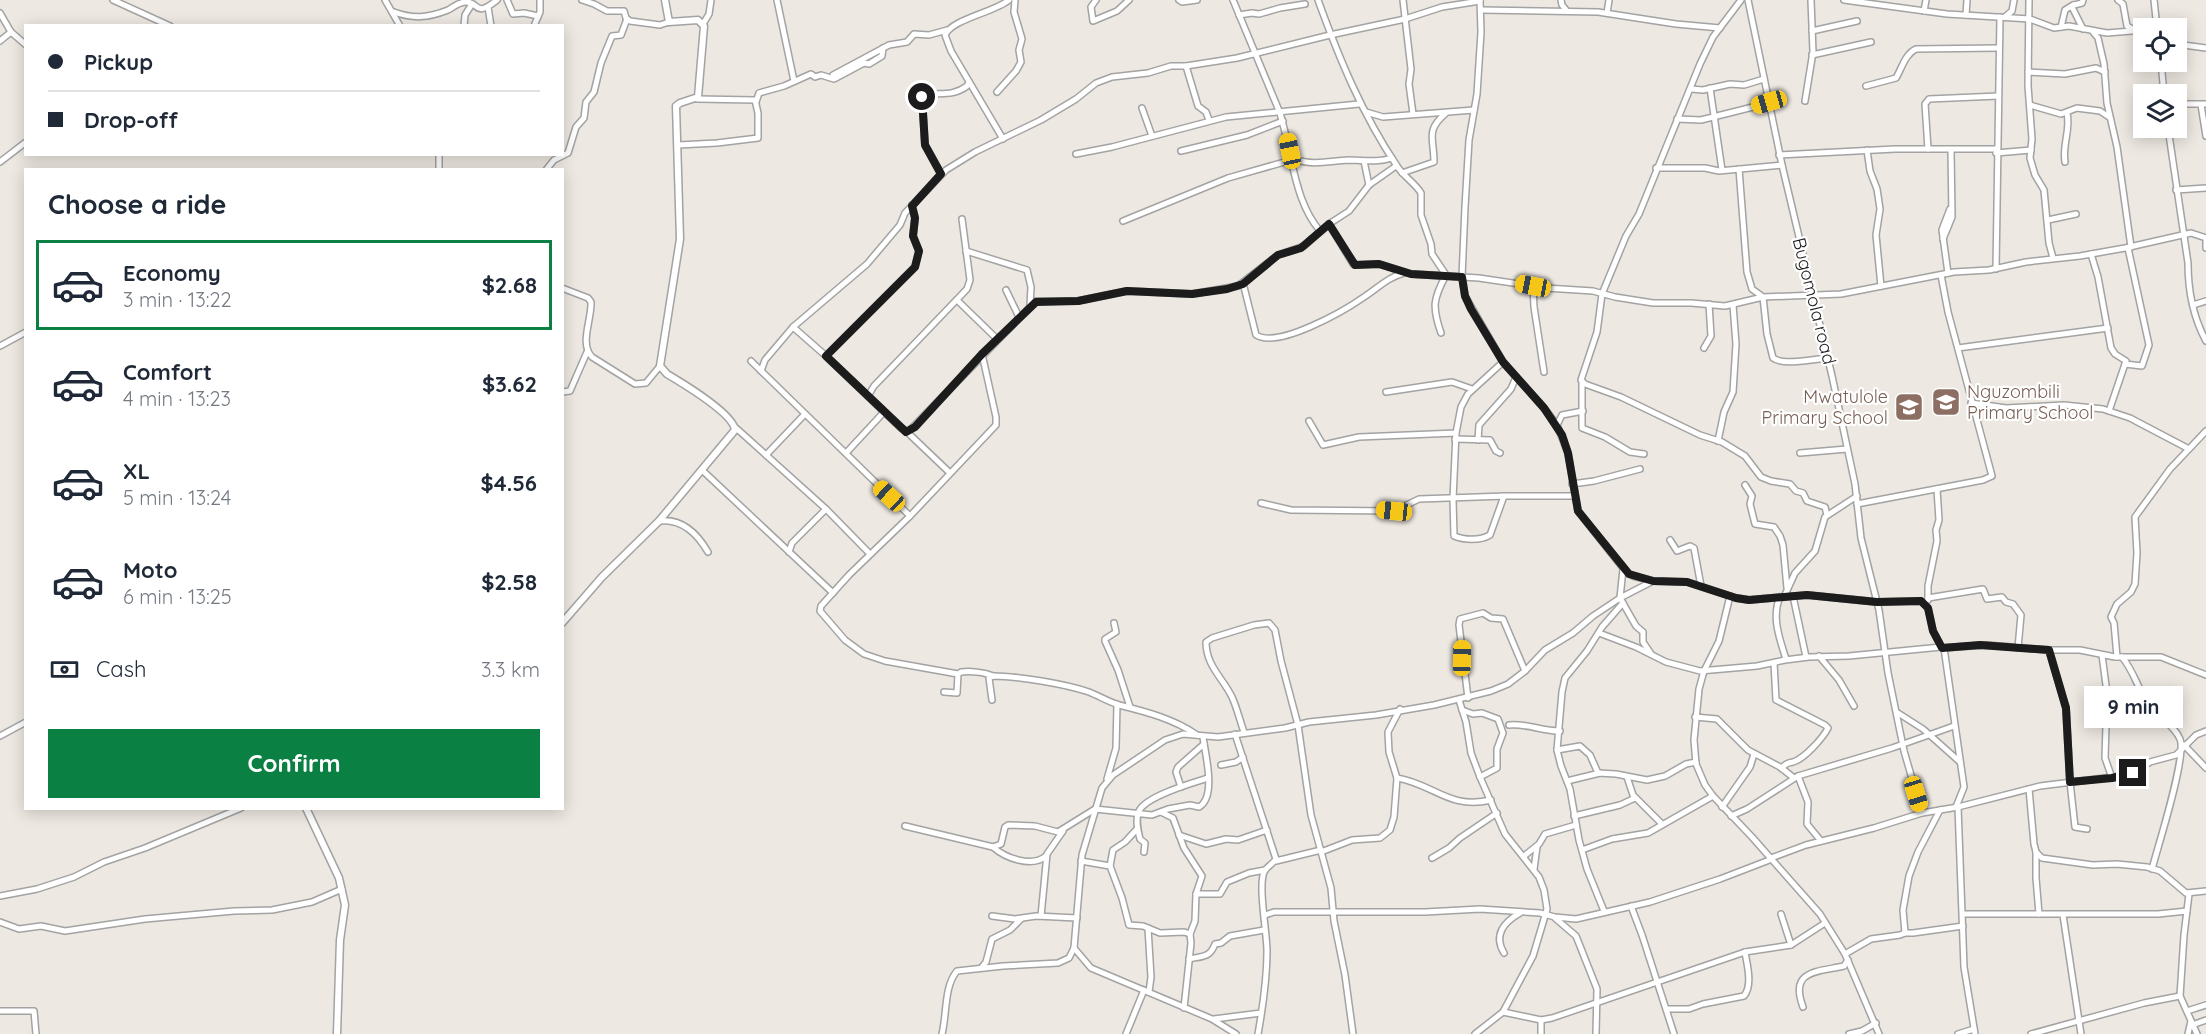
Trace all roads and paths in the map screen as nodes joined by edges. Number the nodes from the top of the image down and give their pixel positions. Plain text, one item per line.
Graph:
1 (113, 0) edge
2 (385, 0) edge
3 (497, 0) edge
4 (507, 0) edge
5 (540, 0) edge
6 (582, 0) edge
7 (665, 0) edge
8 (711, 0) edge
9 (777, 0) edge
10 (1009, 0) edge
11 (1014, 0) edge
12 (1096, 0) edge
13 (1129, 0) edge
14 (1179, 0) edge
15 (1197, 0) edge
16 (1233, 0) edge
17 (1318, 0) edge
18 (1403, 0) edge
19 (1561, 0) edge
20 (1609, 0) edge
21 (1741, 0) edge
22 (1748, 0) edge
23 (1811, 0) edge
24 (1844, 0) edge
25 (1926, 0) edge
26 (1967, 0) edge
27 (2014, 0) edge
28 (2030, 0) edge
29 (2083, 0) edge
30 (2118, 0) edge
31 (2154, 0) edge
32 (1189, 1) edge
33 (1480, 1) edge
34 (460, 3) junction
35 (1444, 3) edge
36 (472, 4) junction
37 (1305, 4) dead end
38 (2073, 6) junction
39 (488, 7) junction
40 (1481, 10) junction
41 (1567, 11) junction
42 (1924, 11) junction
43 (394, 12) junction
44 (0, 13) edge
45 (466, 13) junction
46 (1607, 13) junction
47 (1239, 15) junction
48 (1966, 15) junction
49 (538, 16) junction
50 (2002, 17) junction
51 (2156, 18) edge
52 (627, 19) junction
53 (1405, 19) junction
54 (2030, 19) junction
55 (1857, 21) dead end
56 (669, 22) junction
57 (166, 24) edge
58 (399, 24) edge
59 (464, 24) edge
60 (491, 24) edge
61 (535, 24) edge
62 (704, 24) junction
63 (2061, 27) junction
64 (1720, 28) junction
65 (2083, 29) junction
66 (2133, 29) edge
67 (947, 30) junction
68 (1812, 31) junction
69 (2093, 31) junction
70 (2133, 31) edge
71 (11, 32) junction
72 (1330, 35) junction
73 (0, 41) edge
74 (1871, 42) dead end
75 (24, 43) edge
76 (2187, 45) edge
77 (1998, 48) junction
78 (2206, 48) edge
79 (1255, 52) junction
80 (1812, 55) junction
81 (1186, 66) junction
82 (2028, 72) junction
83 (2105, 72) junction
84 (1764, 79) junction
85 (794, 81) junction
86 (969, 82) junction
87 (1866, 86) dead end
88 (1710, 88) junction
89 (1691, 89) junction
90 (997, 92) dead end
91 (1998, 96) junction
92 (697, 99) junction
93 (1805, 100) dead end
94 (756, 102) junction
95 (1769, 102) junction
96 (1359, 104) junction
97 (2187, 104) edge
98 (2203, 104) edge
99 (2030, 105) junction
100 (1142, 108) dead end
101 (1474, 110) junction
102 (1364, 111) junction
103 (1447, 112) junction
104 (1280, 113) junction
105 (2067, 113) junction
106 (1413, 114) junction
107 (1715, 116) junction
108 (2109, 117) junction
109 (1677, 119) junction
110 (1209, 120) junction
111 (1282, 121) junction
112 (1152, 136) junction
113 (2206, 136) edge
114 (1003, 138) junction
115 (2169, 138) edge
116 (24, 144) edge
117 (678, 145) junction
118 (1928, 149) junction
119 (1867, 150) junction
120 (1951, 150) junction
121 (2031, 150) junction
122 (1181, 151) dead end
123 (1996, 151) junction
124 (1076, 154) dead end
125 (1779, 154) junction
126 (564, 155) edge
127 (562, 156) edge
128 (1392, 158) junction
129 (1293, 160) junction
130 (1364, 161) junction
131 (0, 162) edge
132 (2065, 162) dead end
133 (1782, 165) junction
134 (1396, 166) junction
135 (548, 168) edge
136 (1656, 168) junction
137 (1739, 169) junction
138 (1722, 170) junction
139 (1402, 173) junction
140 (941, 174) junction
141 (1369, 185) junction
142 (2206, 188) edge
143 (2176, 190) junction
144 (912, 206) junction
145 (2076, 214) dead end
146 (962, 219) dead end
147 (2048, 220) junction
148 (1124, 221) dead end
149 (1329, 224) junction
150 (1320, 231) junction
151 (2184, 234) junction
152 (2129, 247) junction
153 (2206, 248) edge
154 (966, 251) junction
155 (2091, 254) junction
156 (2053, 258) junction
157 (1996, 269) junction
158 (1405, 272) junction
159 (1948, 273) junction
160 (1446, 275) junction
161 (1941, 275) junction
162 (1462, 277) junction
163 (1243, 284) junction
164 (1533, 286) junction
165 (1881, 286) junction
166 (564, 289) edge
167 (1006, 290) dead end
168 (1602, 294) junction
169 (1814, 296) junction
170 (1763, 297) junction
171 (957, 300) junction
172 (2206, 301) edge
173 (1709, 304) junction
174 (1733, 305) junction
175 (2193, 305) junction
176 (1029, 306) junction
177 (1019, 317) junction
178 (793, 327) junction
179 (2108, 328) junction
180 (24, 333) edge
181 (1441, 333) dead end
182 (997, 339) junction
183 (2206, 341) edge
184 (0, 345) edge
185 (1704, 348) dead end
186 (1958, 348) junction
187 (587, 352) junction
188 (982, 354) junction
189 (826, 356) junction
190 (1828, 358) junction
191 (751, 361) dead end
192 (1503, 362) junction
193 (2125, 364) junction
194 (660, 366) junction
195 (761, 371) junction
196 (1544, 372) dead end
197 (1516, 377) junction
198 (1582, 383) junction
199 (1472, 389) junction
200 (564, 392) edge
201 (1386, 392) dead end
202 (868, 396) junction
203 (1971, 403) junction
204 (1583, 411) junction
205 (2109, 411) junction
206 (884, 412) junction
207 (805, 414) junction
208 (1309, 421) dead end
209 (1557, 425) junction
210 (736, 428) junction
211 (2206, 431) edge
212 (906, 432) junction
213 (1455, 436) junction
214 (1478, 440) junction
215 (1718, 441) junction
216 (1847, 449) junction
217 (2189, 449) junction
218 (846, 453) junction
219 (1500, 453) dead end
220 (1800, 453) dead end
221 (1644, 454) dead end
222 (766, 455) junction
223 (1641, 469) dead end
224 (702, 470) junction
225 (950, 473) junction
226 (1572, 484) junction
227 (1745, 485) dead end
228 (1937, 489) junction
229 (1504, 496) junction
230 (1574, 496) junction
231 (1857, 496) junction
232 (1453, 499) junction
233 (1262, 503) dead end
234 (1857, 504) junction
235 (826, 509) junction
236 (1827, 515) junction
237 (910, 516) junction
238 (659, 521) junction
239 (1670, 540) dead end
240 (708, 552) dead end
241 (789, 552) junction
242 (870, 555) junction
243 (1623, 569) junction
244 (1653, 581) junction
245 (1701, 586) junction
246 (1787, 590) junction
247 (833, 593) junction
248 (1730, 596) junction
249 (1793, 596) junction
250 (1782, 597) junction
251 (1928, 598) junction
252 (1621, 601) junction
253 (1877, 602) junction
254 (1928, 608) junction
255 (564, 621) edge
256 (1114, 623) dead end
257 (1599, 633) junction
258 (1942, 648) junction
259 (2018, 648) junction
260 (2049, 650) junction
261 (1885, 653) junction
262 (2102, 655) junction
263 (1819, 656) junction
264 (1654, 657) junction
265 (1806, 657) junction
266 (2120, 657) junction
267 (2138, 657) junction
268 (1786, 659) junction
269 (1774, 663) junction
270 (1525, 671) junction
271 (1704, 671) junction
272 (2133, 672) junction
273 (958, 674) junction
274 (2206, 675) edge
275 (993, 676) junction
276 (944, 692) dead end
277 (1468, 698) junction
278 (992, 700) dead end
279 (1459, 700) junction
280 (1117, 704) junction
281 (1854, 706) dead end
282 (1130, 707) junction
283 (1400, 709) junction
284 (1462, 710) junction
285 (1897, 713) junction
286 (1695, 717) junction
287 (24, 723) edge
288 (1298, 725) junction
289 (1509, 725) dead end
290 (1954, 726) junction
291 (1560, 731) junction
292 (2206, 731) edge
293 (1244, 732) junction
294 (1235, 734) junction
295 (1928, 734) junction
296 (0, 736) edge
297 (1201, 736) junction
298 (1903, 743) junction
299 (1204, 744) junction
300 (2183, 746) junction
301 (1557, 750) junction
302 (1754, 754) junction
303 (1243, 757) junction
304 (1696, 762) junction
305 (1960, 762) junction
306 (1221, 765) dead end
307 (1781, 768) junction
308 (2206, 768) edge
309 (1600, 773) junction
310 (1480, 777) junction
311 (1627, 777) junction
312 (1796, 777) junction
313 (1208, 778) junction
314 (1396, 778) junction
315 (2112, 778) junction
316 (1106, 780) junction
317 (1567, 781) junction
318 (2070, 782) junction
319 (1181, 787) junction
320 (2028, 789) junction
321 (1713, 796) junction
322 (1635, 798) junction
323 (1491, 800) junction
324 (1722, 807) junction
325 (1957, 807) junction
326 (1095, 809) junction
327 (236, 810) edge
328 (307, 810) edge
329 (1940, 810) junction
330 (1161, 812) junction
331 (1138, 813) junction
332 (1497, 813) junction
333 (1922, 813) junction
334 (1574, 816) junction
335 (1731, 816) junction
336 (1662, 824) junction
337 (1576, 825) junction
338 (905, 826) dead end
339 (1137, 829) junction
340 (1267, 830) junction
341 (2087, 830) dead end
342 (1063, 831) junction
343 (1179, 835) junction
344 (1821, 841) junction
345 (993, 847) junction
346 (1537, 847) junction
347 (1582, 850) junction
348 (1321, 851) junction
349 (1144, 852) dead end
350 (2036, 852) junction
351 (1046, 856) junction
352 (1524, 856) junction
353 (1432, 858) dead end
354 (1771, 858) junction
355 (1081, 861) junction
356 (1276, 861) junction
357 (1110, 866) junction
358 (1534, 868) junction
359 (2152, 868) junction
360 (1265, 870) junction
361 (342, 889) junction
362 (2206, 891) edge
363 (1197, 894) junction
364 (2189, 894) junction
365 (0, 896) edge
366 (1631, 906) junction
367 (1333, 911) junction
368 (1604, 911) junction
369 (2187, 911) junction
370 (1521, 912) junction
371 (1546, 914) junction
372 (1781, 914) dead end
373 (1963, 914) junction
374 (2039, 914) junction
375 (1265, 915) junction
376 (2063, 915) junction
377 (992, 916) dead end
378 (1041, 916) junction
379 (1555, 917) junction
380 (1077, 918) junction
381 (1021, 919) junction
382 (0, 922) edge
383 (1825, 923) junction
384 (1963, 926) junction
385 (1148, 928) junction
386 (1264, 930) junction
387 (1905, 933) junction
388 (1190, 934) junction
389 (1791, 945) junction
390 (1074, 948) junction
391 (1504, 952) dead end
392 (1745, 952) junction
393 (1846, 957) junction
394 (1189, 960) junction
395 (982, 968) junction
396 (1657, 982) junction
397 (1147, 991) junction
398 (2180, 996) junction
399 (1596, 1003) junction
400 (2206, 1005) edge
401 (1803, 1007) dead end
402 (1184, 1008) junction
403 (1667, 1009) junction
404 (0, 1011) edge
405 (2187, 1011) junction
406 (1503, 1012) junction
407 (1261, 1013) junction
408 (1212, 1019) junction
409 (1540, 1020) junction
410 (2206, 1020) edge
411 (2078, 1022) junction
412 (1876, 1023) junction
413 (2191, 1023) junction
414 (1974, 1031) edge
415 (36, 1034) edge
416 (337, 1034) edge
417 (942, 1034) edge
418 (1126, 1034) edge
419 (1236, 1034) edge
420 (1258, 1034) edge
421 (1353, 1034) edge
422 (1475, 1034) edge
423 (1541, 1034) edge
424 (1596, 1034) edge
425 (1674, 1034) edge
426 (1849, 1034) edge
427 (1879, 1034) edge
428 (1958, 1034) edge
429 (2031, 1034) edge
430 (2080, 1034) edge
431 (2187, 1034) edge
432 (2197, 1034) edge

1 - 57 street
2 - 43 street
3 - 39 street
4 - 49 street
5 - 49 street
6 - 52 street
7 - 56 street
8 - 62 street
9 - 85 street
10 - 67 street
11 - 90 street
12 - 13 street
14 - 32 street
15 - 32 street
16 - 47 street
17 - 72 street
18 - 53 street
19 - 41 street
20 - 46 street
21 - 64 street
22 - 84 street, Bugomola road
23 - 68 street
24 - 42 street
25 - 42 street
26 - 48 street
27 - 50 street
28 - 54 street
29 - 38 street
30 - 66 street
31 - 51 street
33 - 35 street
33 - 40 street
34 - 36 street
34 - 43 street
34 - 45 street
35 - 53 street
36 - 39 street
36 - 45 street
37 - 47 street
38 - 63 street
38 - 65 street
39 - 60 street
40 - 41 street
40 - 101 street
41 - 46 street
42 - 48 street
43 - 58 street
44 - 71 street
45 - 59 street
46 - 64 street
47 - 79 street
48 - 50 street
49 - 61 street
50 - 54 street
50 - 77 street
52 - 56 street
52 - 126 street
53 - 72 street
53 - 106 street
54 - 63 street
54 - 82 street
55 - 68 street
56 - 62 street
62 - 92 street
63 - 65 street
64 - 89 street
65 - 69 street
67 - 85 street
67 - 86 street
68 - 80 street
69 - 70 street
69 - 83 street
71 - 73 street
71 - 75 street
72 - 79 street
72 - 96 street
74 - 80 street
76 - 78 street
77 - 87 street
77 - 91 street
79 - 81 street
79 - 104 street
80 - 93 street
81 - 110 street
81 - 114 street
82 - 83 street
82 - 99 street
83 - 108 street
84 - 88 street
84 - 95 street, Bugomola road
85 - 94 street
86 - 114 street
86 - 140 street
88 - 89 street
88 - 107 street
89 - 109 street
91 - 118 street
91 - 123 street
92 - 94 street
92 - 117 street
94 - 117 street
95 - 107 street
95 - 125 street, Bugomola road
96 - 102 street
96 - 104 street
97 - 98 street
98 - 113 street
99 - 105 street
99 - 121 street
100 - 112 street
101 - 103 street
101 - 162 street
102 - 106 street
102 - 128 street
103 - 106 street
103 - 139 street
104 - 110 street
104 - 111 street
105 - 108 street
105 - 132 street
107 - 109 street
107 - 138 street
108 - 152 street
109 - 136 street
110 - 112 street
111 - 122 street
111 - 129 street
112 - 124 street
114 - 140 street
115 - 143 street
116 - 131 street
117 - 194 street
118 - 119 street
118 - 120 street
119 - 125 street
119 - 165 street
120 - 123 street
120 - 159 street
121 - 123 street
121 - 147 street
123 - 157 street
125 - 133 street, Bugomola road
127 - 135 street
128 - 130 street
128 - 134 street
129 - 130 street
129 - 148 street
129 - 150 street
130 - 141 street
133 - 137 street
133 - 169 street, Bugomola road
134 - 139 street
134 - 141 street
136 - 138 street
136 - 168 street
137 - 138 street
137 - 170 street
139 - 160 street
140 - 144 street
141 - 149 street
142 - 143 street
143 - 151 street
144 - 178 street
144 - 189 street
145 - 147 street
146 - 154 street
147 - 156 street
149 - 150 street
149 - 158 street
150 - 163 street
151 - 152 street
151 - 153 street
151 - 175 street
152 - 155 street
152 - 193 street
154 - 171 street
154 - 176 street
155 - 156 street
155 - 179 street
156 - 157 street
157 - 159 street
158 - 160 street
158 - 163 street
159 - 161 street
160 - 162 street
160 - 181 street
161 - 165 street
161 - 186 street
162 - 164 street
162 - 192 street
163 - 176 street
164 - 168 street
164 - 196 street
165 - 169 street
166 - 187 street
167 - 177 street
168 - 173 street
168 - 198 street
169 - 170 street
169 - 190 street, Bugomola road
170 - 174 street
170 - 190 street
171 - 182 street
171 - 202 street
172 - 175 street
173 - 174 street
173 - 185 street
174 - 215 street
175 - 183 street
176 - 177 street
177 - 182 street
178 - 189 street
178 - 195 street
179 - 186 street
179 - 193 street
180 - 184 street
182 - 188 street
186 - 203 street
187 - 194 street
187 - 200 street
188 - 212 street
188 - 225 street
189 - 202 street
190 - 216 street, Bugomola road
191 - 195 street
192 - 197 street
192 - 199 street
193 - 205 street
194 - 210 street
195 - 207 street
197 - 209 street
197 - 214 street
198 - 204 street
198 - 215 street
199 - 201 street
199 - 213 street
202 - 206 street
203 - 205 street
203 - 228 street
204 - 209 street
204 - 221 street
205 - 217 street
206 - 212 street
206 - 218 street
207 - 218 street
207 - 222 street
208 - 213 street
209 - 226 street
210 - 222 street
210 - 224 street
211 - 217 street
212 - 225 street
213 - 214 street
213 - 232 street
214 - 219 street
215 - 236 street
216 - 220 street
216 - 231 street, Bugomola road
217 - 266 street
218 - 237 street
222 - 235 street
223 - 226 street
224 - 238 street
224 - 241 street
225 - 237 street
226 - 230 street
227 - 246 street
228 - 234 street
228 - 251 street
229 - 230 street
229 - 232 street
229 - 232 street
230 - 243 street
231 - 234 street, Bugomola road
231 - 236 street
232 - 233 street
234 - 253 street, Bugomola road
235 - 241 street
235 - 242 street
236 - 246 street
237 - 242 street
238 - 240 street
238 - 255 street
239 - 245 street
241 - 247 street
242 - 247 street
243 - 244 street
243 - 252 street
244 - 245 street
244 - 252 street
245 - 248 street
246 - 250 street
247 - 273 street
248 - 250 street
248 - 271 street
249 - 250 street
249 - 253 street
249 - 265 street
250 - 268 street
251 - 254 street
251 - 259 street
252 - 257 street
252 - 264 street
252 - 270 street
253 - 254 street
253 - 261 street, Bugomola road
254 - 258 street
256 - 282 street
257 - 264 street
257 - 291 street
258 - 259 street
258 - 261 street
258 - 290 street
259 - 260 street
260 - 262 street
260 - 318 street
261 - 263 street
261 - 285 street, Bugomola road
262 - 266 street
262 - 315 street
263 - 265 street
263 - 281 street
264 - 271 street
265 - 268 street
266 - 267 street
266 - 272 street
267 - 272 street
267 - 274 street
268 - 269 street
269 - 271 street
269 - 307 street
270 - 277 street
270 - 277 street
271 - 286 street
272 - 300 street
273 - 275 street
273 - 276 street
275 - 278 street
275 - 280 street
277 - 279 street
279 - 283 street
279 - 284 street
280 - 282 street
280 - 316 street
282 - 297 street
283 - 288 street
283 - 314 street
284 - 310 street
284 - 310 street
285 - 295 street
285 - 298 street, Bugomola road
286 - 302 street
286 - 304 street
287 - 296 street
288 - 293 street
288 - 293 street
288 - 348 street
289 - 291 street
290 - 295 street
290 - 305 street
291 - 301 street
292 - 300 street
293 - 294 street
294 - 297 street
294 - 303 street
295 - 298 street
295 - 305 street
297 - 299 street
297 - 316 street
298 - 312 street
298 - 333 street, Bugomola road
299 - 313 street
299 - 319 street
300 - 308 street
300 - 315 street
300 - 359 street
301 - 309 street
301 - 317 street
302 - 307 street
302 - 324 street
303 - 306 street
303 - 340 street
304 - 311 street
304 - 321 street
305 - 325 street
307 - 312 street
309 - 311 street
309 - 317 street
310 - 323 street
311 - 322 street
312 - 335 street
312 - 344 street
313 - 319 street
313 - 330 street
314 - 323 street
314 - 348 street
315 - 318 street
316 - 326 street
317 - 334 street
318 - 320 street
318 - 341 street
319 - 331 street
320 - 325 street
320 - 350 street
321 - 324 street
321 - 336 street
322 - 334 street
322 - 336 street
323 - 332 street
324 - 335 street
325 - 329 street
325 - 373 street
326 - 331 street
326 - 342 street
326 - 355 street
327 - 365 street
328 - 361 street
329 - 333 street
329 - 387 street
330 - 331 street
330 - 343 street
331 - 339 street
332 - 352 street
332 - 353 street
333 - 344 street
334 - 337 street
335 - 354 street
336 - 347 street
337 - 346 street
337 - 347 street
338 - 345 street
339 - 349 street
339 - 357 street
340 - 343 street
340 - 356 street
342 - 345 street
342 - 351 street
343 - 363 street
344 - 354 street
345 - 351 street
346 - 352 street
346 - 358 street
347 - 368 street
348 - 356 street
348 - 367 street
350 - 359 street
350 - 374 street
351 - 378 street
352 - 358 street
354 - 366 street
354 - 383 street
355 - 357 street
355 - 380 street
356 - 360 street
357 - 385 street
358 - 371 street
359 - 364 street
360 - 363 street
360 - 375 street
361 - 382 street
361 - 416 street
362 - 364 street
363 - 388 street
364 - 369 street
366 - 368 street
366 - 396 street
367 - 370 street
367 - 375 street
367 - 421 street
368 - 379 street
369 - 376 street
369 - 398 street
370 - 371 street
370 - 391 street
371 - 379 street
371 - 406 street
372 - 389 street
373 - 374 street
373 - 384 street
374 - 376 street
375 - 386 street
376 - 411 street
377 - 381 street
378 - 380 street
378 - 381 street
379 - 399 street
380 - 390 street
381 - 395 street
383 - 389 street
383 - 393 street
384 - 387 street
384 - 414 street
385 - 388 street
385 - 397 street
386 - 394 street
386 - 407 street
387 - 393 street
388 - 394 street
389 - 392 street
390 - 395 street
390 - 397 street
392 - 396 street
392 - 403 street
393 - 401 street
393 - 412 street
394 - 402 street
395 - 417 street
396 - 399 street
396 - 403 street
397 - 402 street
397 - 418 street
398 - 405 street
398 - 411 street
399 - 409 street
399 - 424 street
400 - 405 street
402 - 408 street
403 - 425 street
404 - 415 street
405 - 413 street
406 - 409 street
406 - 422 street
407 - 408 street
407 - 420 street
408 - 419 street
409 - 423 street
410 - 413 street
411 - 429 street
411 - 430 street
412 - 426 street
412 - 427 street
413 - 431 street
413 - 432 street
414 - 428 street

